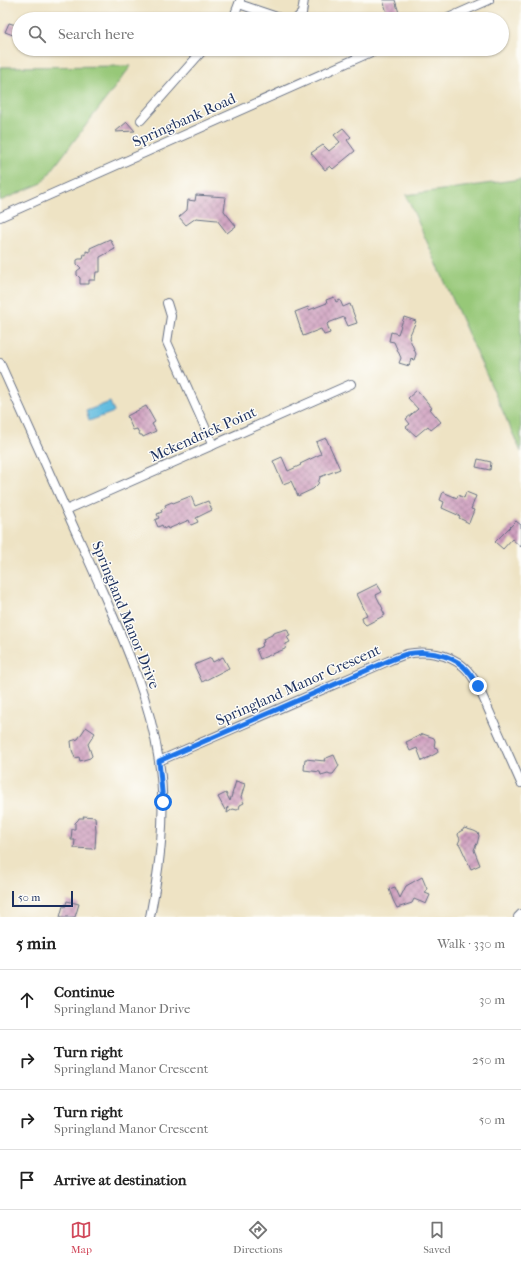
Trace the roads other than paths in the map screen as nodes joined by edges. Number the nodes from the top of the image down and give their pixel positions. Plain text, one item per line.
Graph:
1 (304, 0) edge
2 (489, 0) edge
3 (240, 2) edge
4 (236, 12) edge
5 (265, 12) edge
6 (302, 12) edge
7 (462, 12) edge
8 (198, 56) edge
9 (362, 56) edge
10 (141, 120) dead end
11 (0, 217) edge
12 (167, 303) dead end
13 (0, 363) edge
14 (351, 384) dead end
15 (213, 445) junction
16 (66, 510) junction
17 (159, 761) junction
18 (521, 783) edge
19 (521, 914) edge
20 (150, 917) edge
21 (518, 917) edge

1 - 6 street
2 - 7 street
3 - 4 street
3 - 5 street
8 - 10 street
9 - 11 street, Springbank Road
12 - 15 street
13 - 16 street, Springland Manor Drive
14 - 15 street, Mckendrick Point
15 - 16 street, Mckendrick Point
16 - 17 street, Springland Manor Drive
17 - 18 street, Springland Manor Crescent
17 - 20 street, Springland Manor Drive
19 - 21 street

